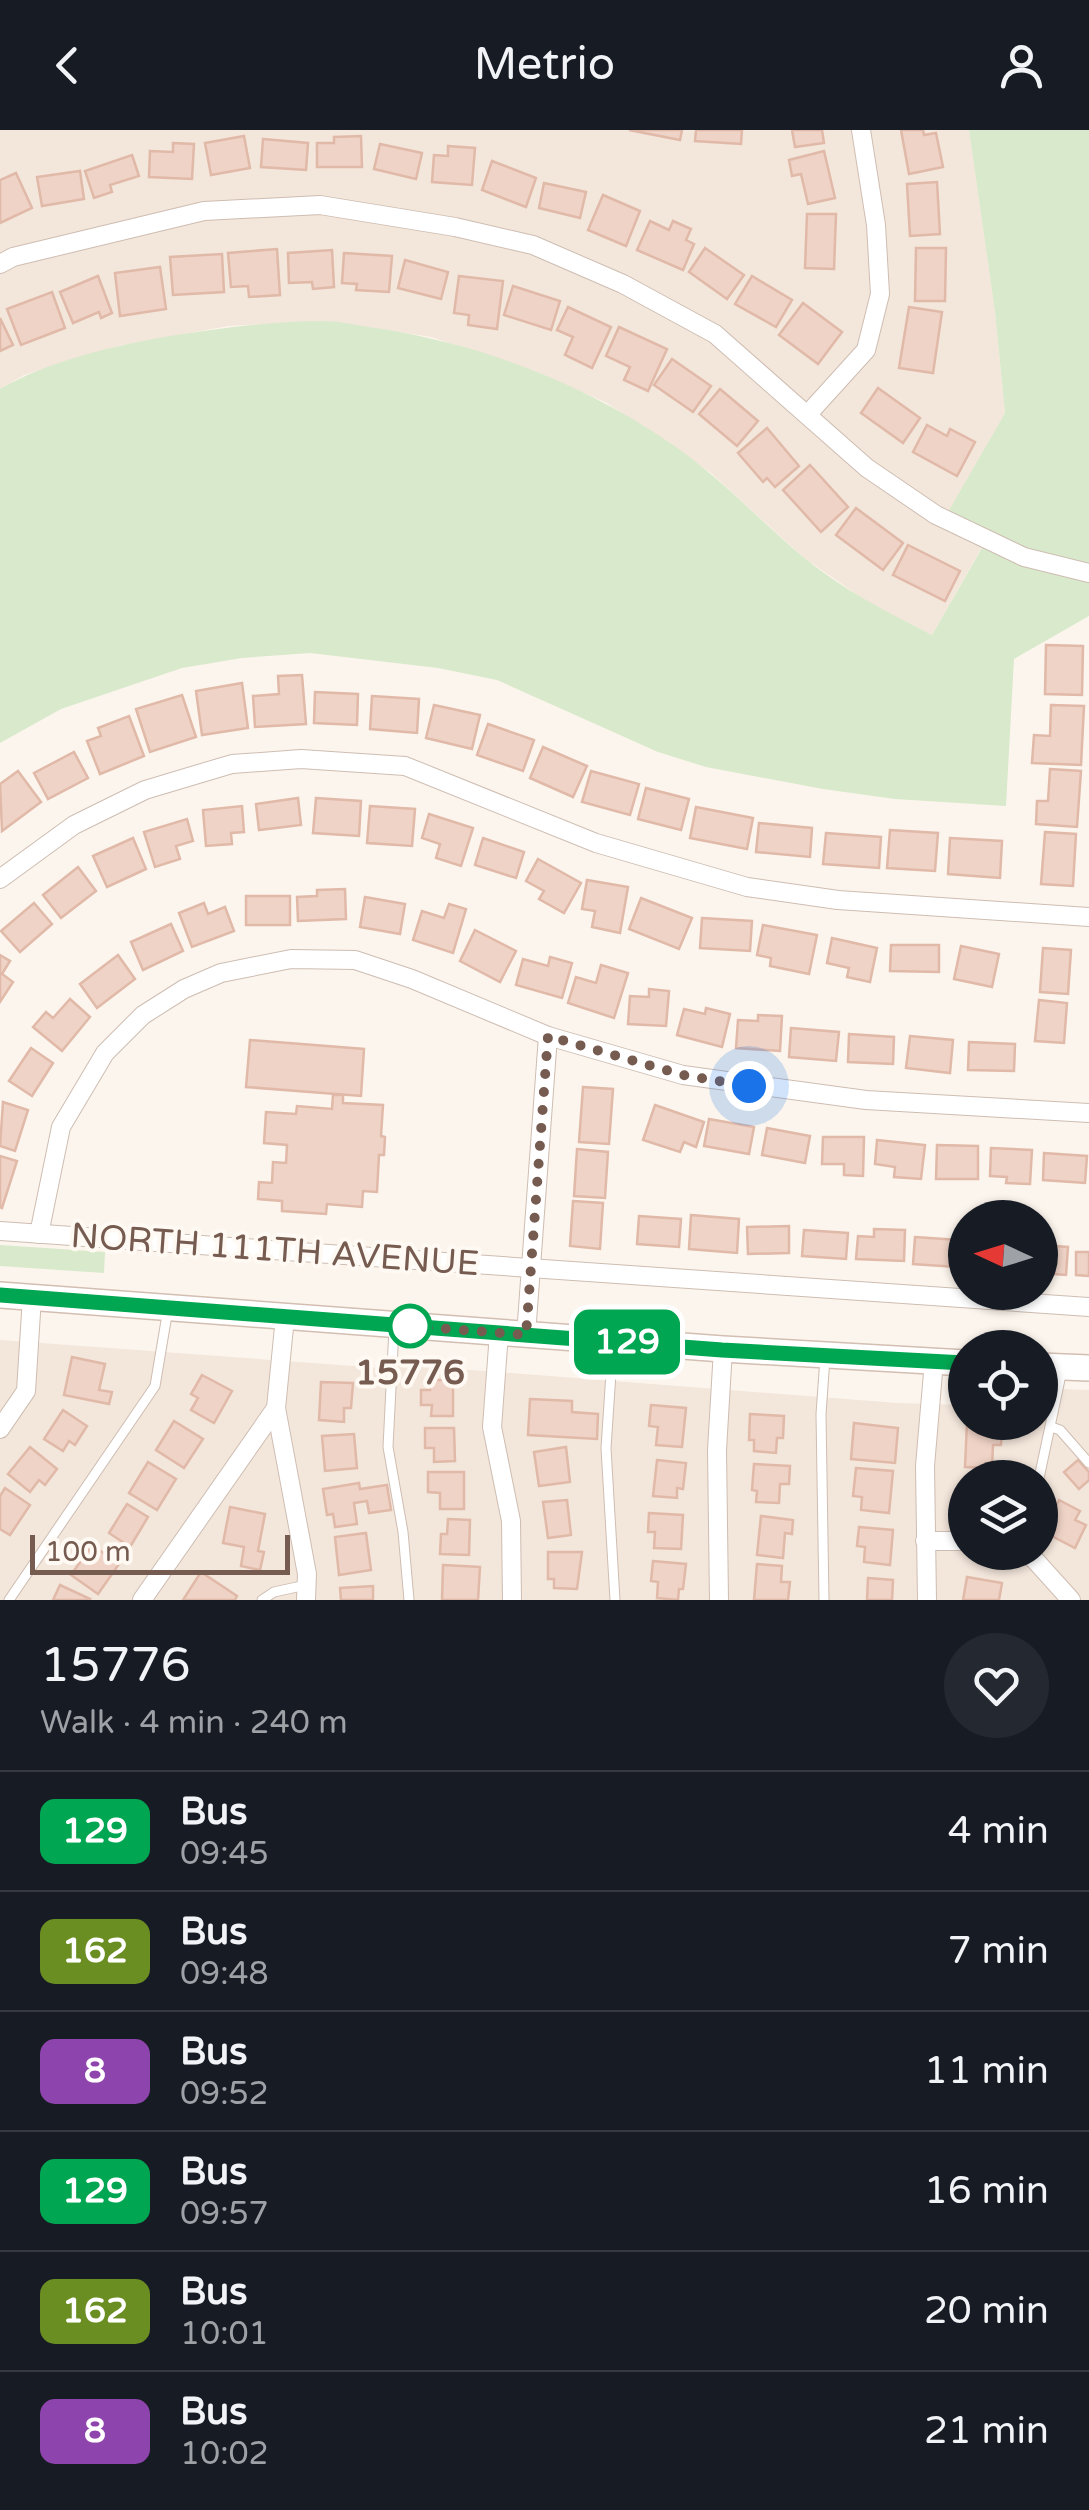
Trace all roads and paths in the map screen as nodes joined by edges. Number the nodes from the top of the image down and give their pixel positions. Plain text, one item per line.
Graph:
1 (861, 130) edge
2 (0, 264) edge
3 (808, 414) junction
4 (1089, 572) edge
5 (0, 879) edge
6 (1089, 917) edge
7 (548, 1036) junction
8 (1089, 1113) edge
9 (0, 1231) edge
10 (39, 1234) junction
11 (531, 1268) junction
12 (0, 1295) edge
13 (32, 1297) junction
14 (1089, 1306) edge
15 (168, 1308) junction
16 (286, 1318) junction
17 (394, 1325) junction
18 (499, 1333) junction
19 (526, 1335) junction
20 (613, 1341) junction
21 (722, 1350) junction
22 (825, 1355) junction
23 (934, 1361) junction
24 (948, 1362) edge
25 (1058, 1366) edge
26 (1089, 1368) edge
27 (276, 1408) junction
28 (0, 1429) edge
29 (1058, 1429) edge
30 (1089, 1463) edge
31 (925, 1541) junction
32 (948, 1541) edge
33 (1044, 1570) edge
34 (306, 1592) edge
35 (10, 1600) edge
36 (142, 1600) edge
37 (262, 1600) edge
38 (409, 1600) edge
39 (512, 1600) edge
40 (615, 1600) edge
41 (719, 1600) edge
42 (824, 1600) edge
43 (927, 1600) edge
44 (1071, 1600) edge

1 - 3 street
2 - 3 street
3 - 4 street
5 - 6 street
7 - 8 street
7 - 10 street
7 - 11 street
9 - 10 street, NORTH 111TH AVENUE
10 - 11 street, NORTH 111TH AVENUE
11 - 14 street, NORTH 111TH AVENUE
11 - 19 street
12 - 13 street, NORTH 111TH AVENUE
13 - 15 street, NORTH 111TH AVENUE
13 - 28 street
15 - 16 street, NORTH 111TH AVENUE
15 - 35 lane
16 - 17 street, NORTH 111TH AVENUE
16 - 27 street
17 - 18 street, NORTH 111TH AVENUE
17 - 38 lane
18 - 19 street, NORTH 111TH AVENUE
18 - 39 street
19 - 20 street, NORTH 111TH AVENUE
20 - 21 street, NORTH 111TH AVENUE
20 - 40 lane
21 - 22 street, NORTH 111TH AVENUE
21 - 41 street
22 - 23 street, NORTH 111TH AVENUE
22 - 42 lane
23 - 24 street, NORTH 111TH AVENUE
23 - 31 street
25 - 26 street
27 - 34 street
27 - 36 street
29 - 30 lane
31 - 32 street
31 - 43 street
33 - 44 street
34 - 37 lane

